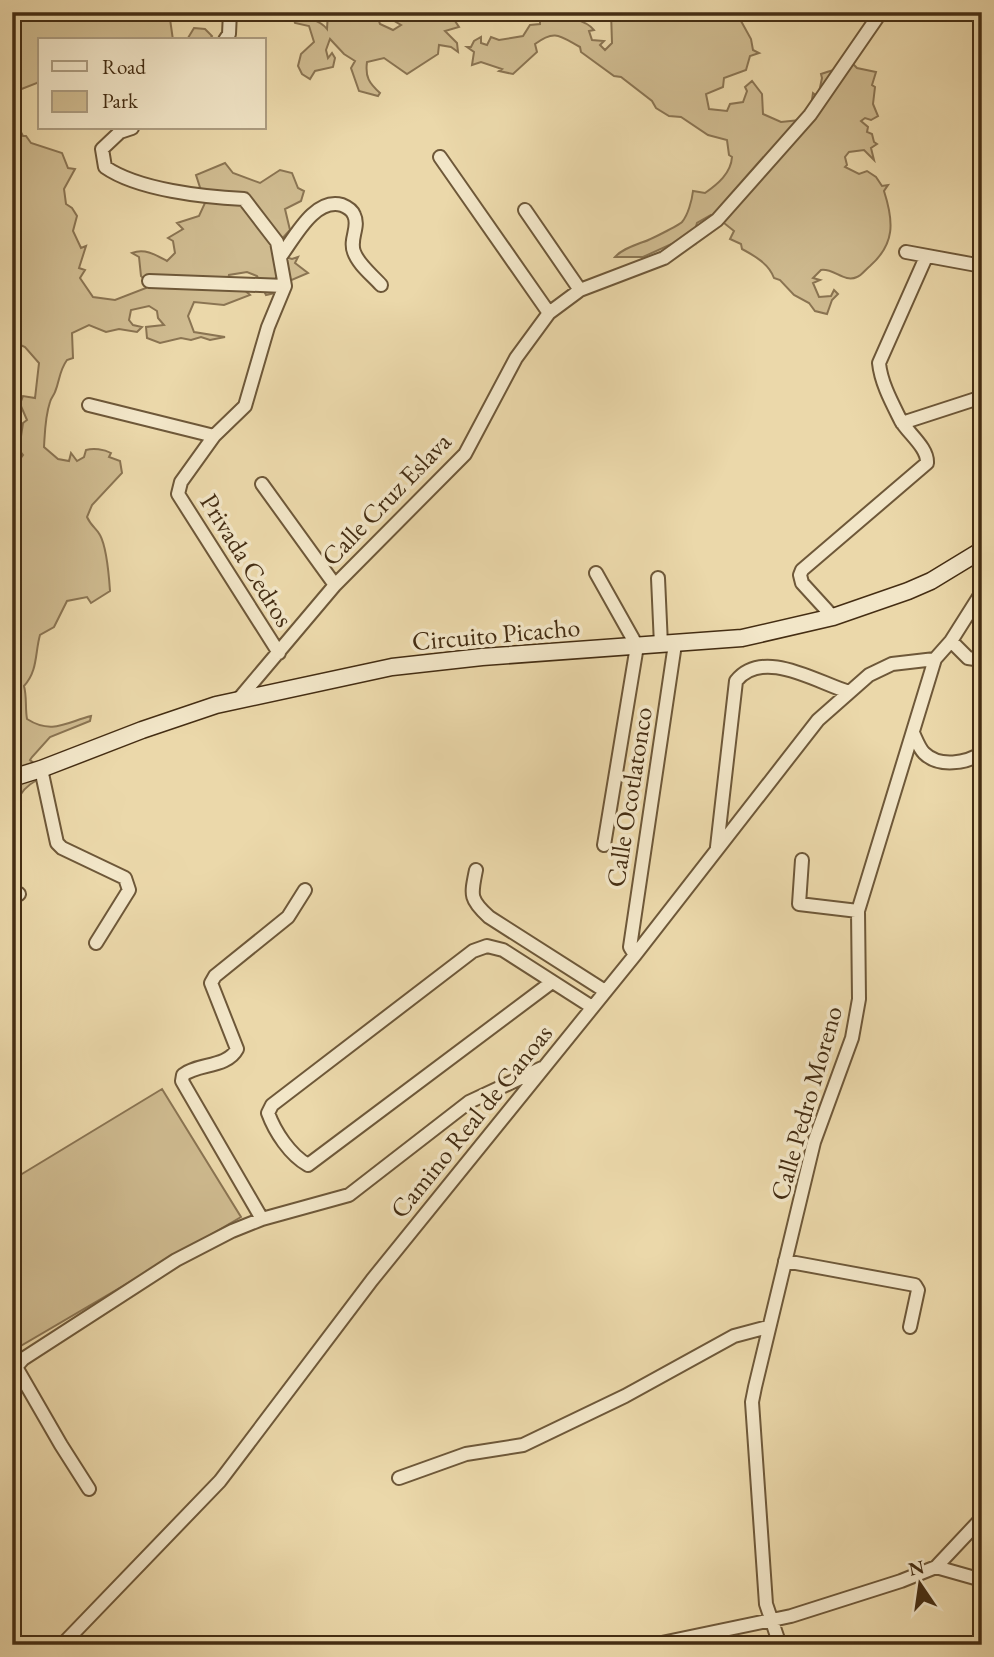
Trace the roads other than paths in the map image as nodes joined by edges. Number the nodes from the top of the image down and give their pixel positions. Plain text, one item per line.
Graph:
1 (230, 12) edge
2 (881, 12) edge
3 (226, 38) edge
4 (126, 130) edge
5 (440, 157) dead end
6 (525, 210) dead end
7 (906, 252) dead end
8 (280, 257) junction
9 (926, 257) junction
10 (982, 266) edge
11 (149, 281) dead end
12 (381, 285) dead end
13 (285, 286) junction
14 (580, 290) junction
15 (549, 313) junction
16 (982, 397) edge
17 (89, 405) dead end
18 (902, 423) junction
19 (214, 436) junction
20 (262, 484) dead end
21 (982, 550) edge
22 (596, 573) dead end
23 (658, 579) dead end
24 (335, 585) junction
25 (982, 592) edge
26 (833, 617) junction
27 (951, 641) junction
28 (668, 644) junction
29 (637, 646) junction
30 (279, 653) junction
31 (935, 659) junction
32 (982, 660) edge
33 (849, 692) junction
34 (238, 700) junction
35 (913, 733) junction
36 (982, 753) edge
37 (41, 769) junction
38 (12, 778) edge
39 (604, 845) dead end
40 (718, 847) junction
41 (802, 860) dead end
42 (476, 870) dead end
43 (305, 890) dead end
44 (858, 911) junction
45 (96, 943) dead end
46 (635, 955) junction
47 (552, 982) junction
48 (605, 991) junction
49 (592, 1007) junction
50 (545, 1066) junction
51 (262, 1219) junction
52 (785, 1261) junction
53 (768, 1327) junction
54 (910, 1327) dead end
55 (399, 1478) dead end
56 (89, 1489) dead end
57 (982, 1518) edge
58 (936, 1567) junction
59 (982, 1580) edge
60 (772, 1621) junction
61 (778, 1644) edge
62 (62, 1645) edge
63 (652, 1645) edge

1 - 3 street
2 - 14 street, Calle Cruz Eslava
4 - 8 street
5 - 15 street
6 - 14 street
7 - 9 street
8 - 12 street
8 - 13 street
9 - 10 street
9 - 18 street
11 - 13 street
13 - 19 street, Privada Cedros
14 - 15 street, Calle Cruz Eslava
15 - 24 street, Calle Cruz Eslava
16 - 18 street
17 - 19 street
18 - 26 street
19 - 30 street, Privada Cedros
20 - 24 street
21 - 26 main road, Circuito Picacho
22 - 29 street
23 - 28 street, Calle Ocotlatonco
24 - 30 street, Calle Cruz Eslava
25 - 27 street, Calle Pedro Moreno
26 - 28 main road, Circuito Picacho
27 - 31 street, Calle Pedro Moreno
27 - 32 street
28 - 29 main road, Circuito Picacho
28 - 46 street, Calle Ocotlatonco
29 - 34 main road, Circuito Picacho
29 - 39 street
30 - 34 street, Calle Cruz Eslava
31 - 33 street, Camino Real de Canoas
31 - 35 street, Calle Pedro Moreno
33 - 40 street, Camino Real de Canoas
33 - 40 street
34 - 37 main road, Circuito Picacho
35 - 36 street
35 - 44 street, Calle Pedro Moreno
37 - 38 main road, Circuito Picacho
37 - 45 street
40 - 46 street, Camino Real de Canoas
41 - 44 street
42 - 48 street
43 - 51 street
44 - 52 street, Calle Pedro Moreno
46 - 48 street, Camino Real de Canoas
47 - 47 street
47 - 49 street
48 - 49 street, Camino Real de Canoas
49 - 50 street, Camino Real de Canoas
50 - 51 street
50 - 62 street, Camino Real de Canoas
51 - 56 street
52 - 53 street, Calle Pedro Moreno
52 - 54 street
53 - 55 street
53 - 60 street, Calle Pedro Moreno
57 - 58 street
58 - 59 street
58 - 60 street
60 - 61 street, Calle Pedro Moreno
60 - 63 street

